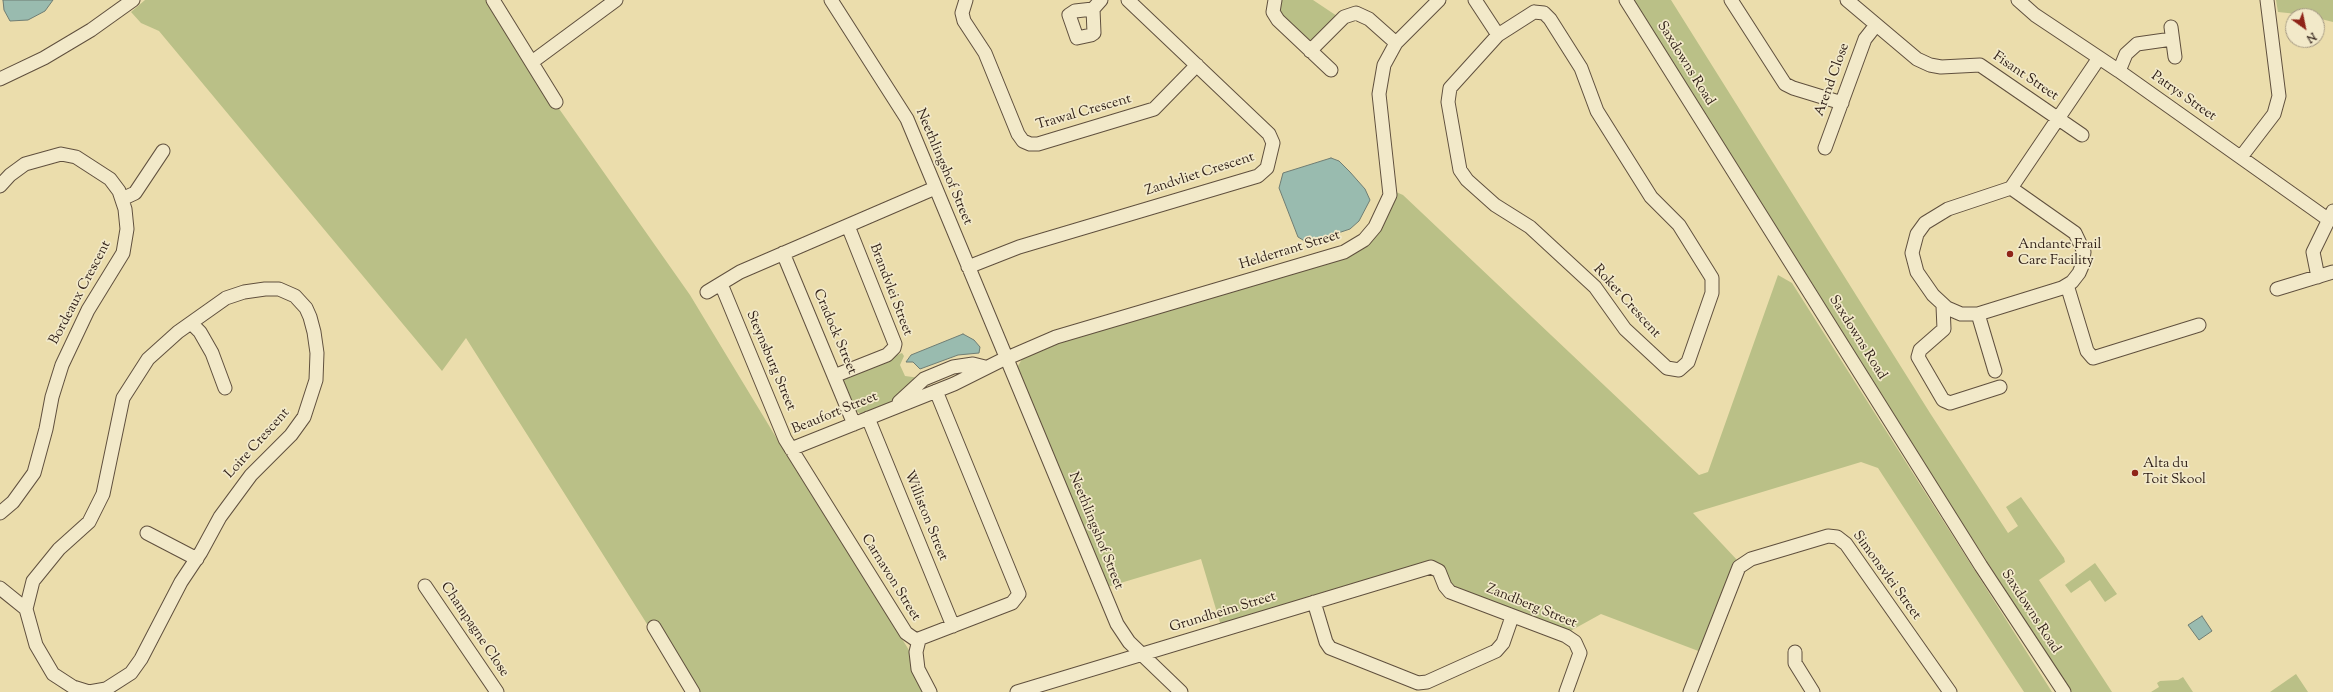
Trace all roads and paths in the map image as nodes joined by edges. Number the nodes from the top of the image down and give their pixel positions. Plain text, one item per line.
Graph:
1 (133, 0) edge
2 (493, 0) edge
3 (616, 0) edge
4 (966, 0) edge
5 (1128, 0) edge
6 (1274, 0) edge
7 (1439, 0) edge
8 (1475, 0) edge
9 (1626, 0) edge
10 (1731, 0) edge
11 (1847, 0) edge
12 (2018, 0) edge
13 (2266, 0) edge
14 (829, 2) edge
15 (1876, 25) junction
16 (1498, 34) junction
17 (1396, 43) junction
18 (1310, 51) junction
19 (2175, 57) dead end
20 (2099, 58) junction
21 (532, 62) junction
22 (1197, 65) junction
23 (1331, 70) dead end
24 (2119, 71) junction
25 (0, 79) edge
26 (556, 102) dead end
27 (1842, 104) junction
28 (2058, 118) junction
29 (2082, 135) dead end
30 (1826, 148) dead end
31 (162, 151) dead end
32 (2241, 157) junction
33 (0, 186) edge
34 (935, 188) junction
35 (2011, 188) junction
36 (122, 199) junction
37 (2331, 216) edge
38 (848, 226) junction
39 (783, 253) junction
40 (968, 267) junction
41 (2333, 272) edge
42 (2318, 276) junction
43 (721, 284) junction
44 (2067, 285) junction
45 (2277, 289) dead end
46 (707, 292) dead end
47 (1943, 306) junction
48 (1978, 314) junction
49 (191, 323) junction
50 (2199, 325) dead end
51 (1006, 358) junction
52 (966, 370) junction
53 (1995, 370) dead end
54 (834, 376) junction
55 (2000, 387) dead end
56 (225, 388) dead end
57 (936, 391) junction
58 (891, 409) junction
59 (868, 418) junction
60 (854, 424) junction
61 (792, 449) junction
62 (0, 513) edge
63 (148, 533) dead end
64 (197, 559) junction
65 (1437, 569) joint
66 (425, 586) dead end
67 (0, 588) edge
68 (1314, 602) junction
69 (26, 609) junction
70 (1512, 617) junction
71 (953, 626) junction
72 (654, 627) dead end
73 (919, 640) junction
74 (1794, 652) dead end
75 (1142, 654) junction
76 (497, 692) edge
77 (693, 692) edge
78 (930, 692) edge
79 (1018, 692) edge
80 (1181, 692) edge
81 (1566, 692) edge
82 (1690, 692) edge
83 (1813, 692) edge
84 (1950, 692) edge
85 (2064, 692) edge

1 - 25 street
2 - 21 street
3 - 21 street
4 - 22 street, Trawal Crescent
5 - 22 street, Zandvliet Crescent
6 - 18 street
7 - 17 street, Helderrant Street
8 - 16 street
9 - 85 street, Saxdowns Road
10 - 27 street
11 - 15 street, Fisant Street
12 - 20 street, Patrys Street
13 - 32 street
14 - 34 street, Neethlingshof Street
15 - 27 street, Arend Close
15 - 28 street, Fisant Street
16 - 16 street, Roket Crescent
17 - 18 street
17 - 51 street, Helderrant Street
18 - 23 street
19 - 24 street
20 - 24 street, Patrys Street
20 - 28 street
21 - 26 street
22 - 40 street, Zandvliet Crescent
24 - 32 street, Patrys Street
27 - 30 street, Arend Close
28 - 29 street, Fisant Street
28 - 35 street
31 - 36 street
32 - 37 street, Patrys Street
33 - 36 street, Bordeaux Crescent
34 - 38 street
34 - 40 street, Neethlingshof Street
35 - 44 street
35 - 47 street
36 - 62 street, Bordeaux Crescent
37 - 42 street
38 - 39 street
38 - 54 street, Brandvlei Street
39 - 43 street
39 - 54 street, Cradock Street
40 - 51 street, Neethlingshof Street
41 - 42 street
42 - 45 street
43 - 46 street
43 - 61 street, Steynsburg Street
44 - 48 street
44 - 50 street
47 - 48 street
47 - 55 street
48 - 53 street
49 - 56 street
49 - 64 street, Loire Crescent
49 - 69 street, Loire Crescent
51 - 52 street, Beaufort Street
51 - 75 street, Neethlingshof Street
52 - 57 street, Beaufort Street
52 - 58 street, Beaufort Street
54 - 60 street, Cradock Street
57 - 58 street, Beaufort Street
57 - 71 street, Carnavon Street
58 - 59 street, Beaufort Street
59 - 60 street, Beaufort Street
59 - 71 street, Williston Street
60 - 61 street, Beaufort Street
61 - 73 street, Carnavon Street
63 - 64 street
64 - 69 street, Loire Crescent
65 - 68 street, Grundheim Street
65 - 70 street, Zandberg Street
66 - 76 street, Champagne Close
67 - 69 street
68 - 70 street
68 - 75 street, Grundheim Street
70 - 81 street, Zandberg Street
71 - 73 street, Carnavon Street
72 - 77 street
73 - 78 street
74 - 83 street
75 - 79 street, Grundheim Street
75 - 80 street, Neethlingshof Street
82 - 84 street, Simonsvlei Street

